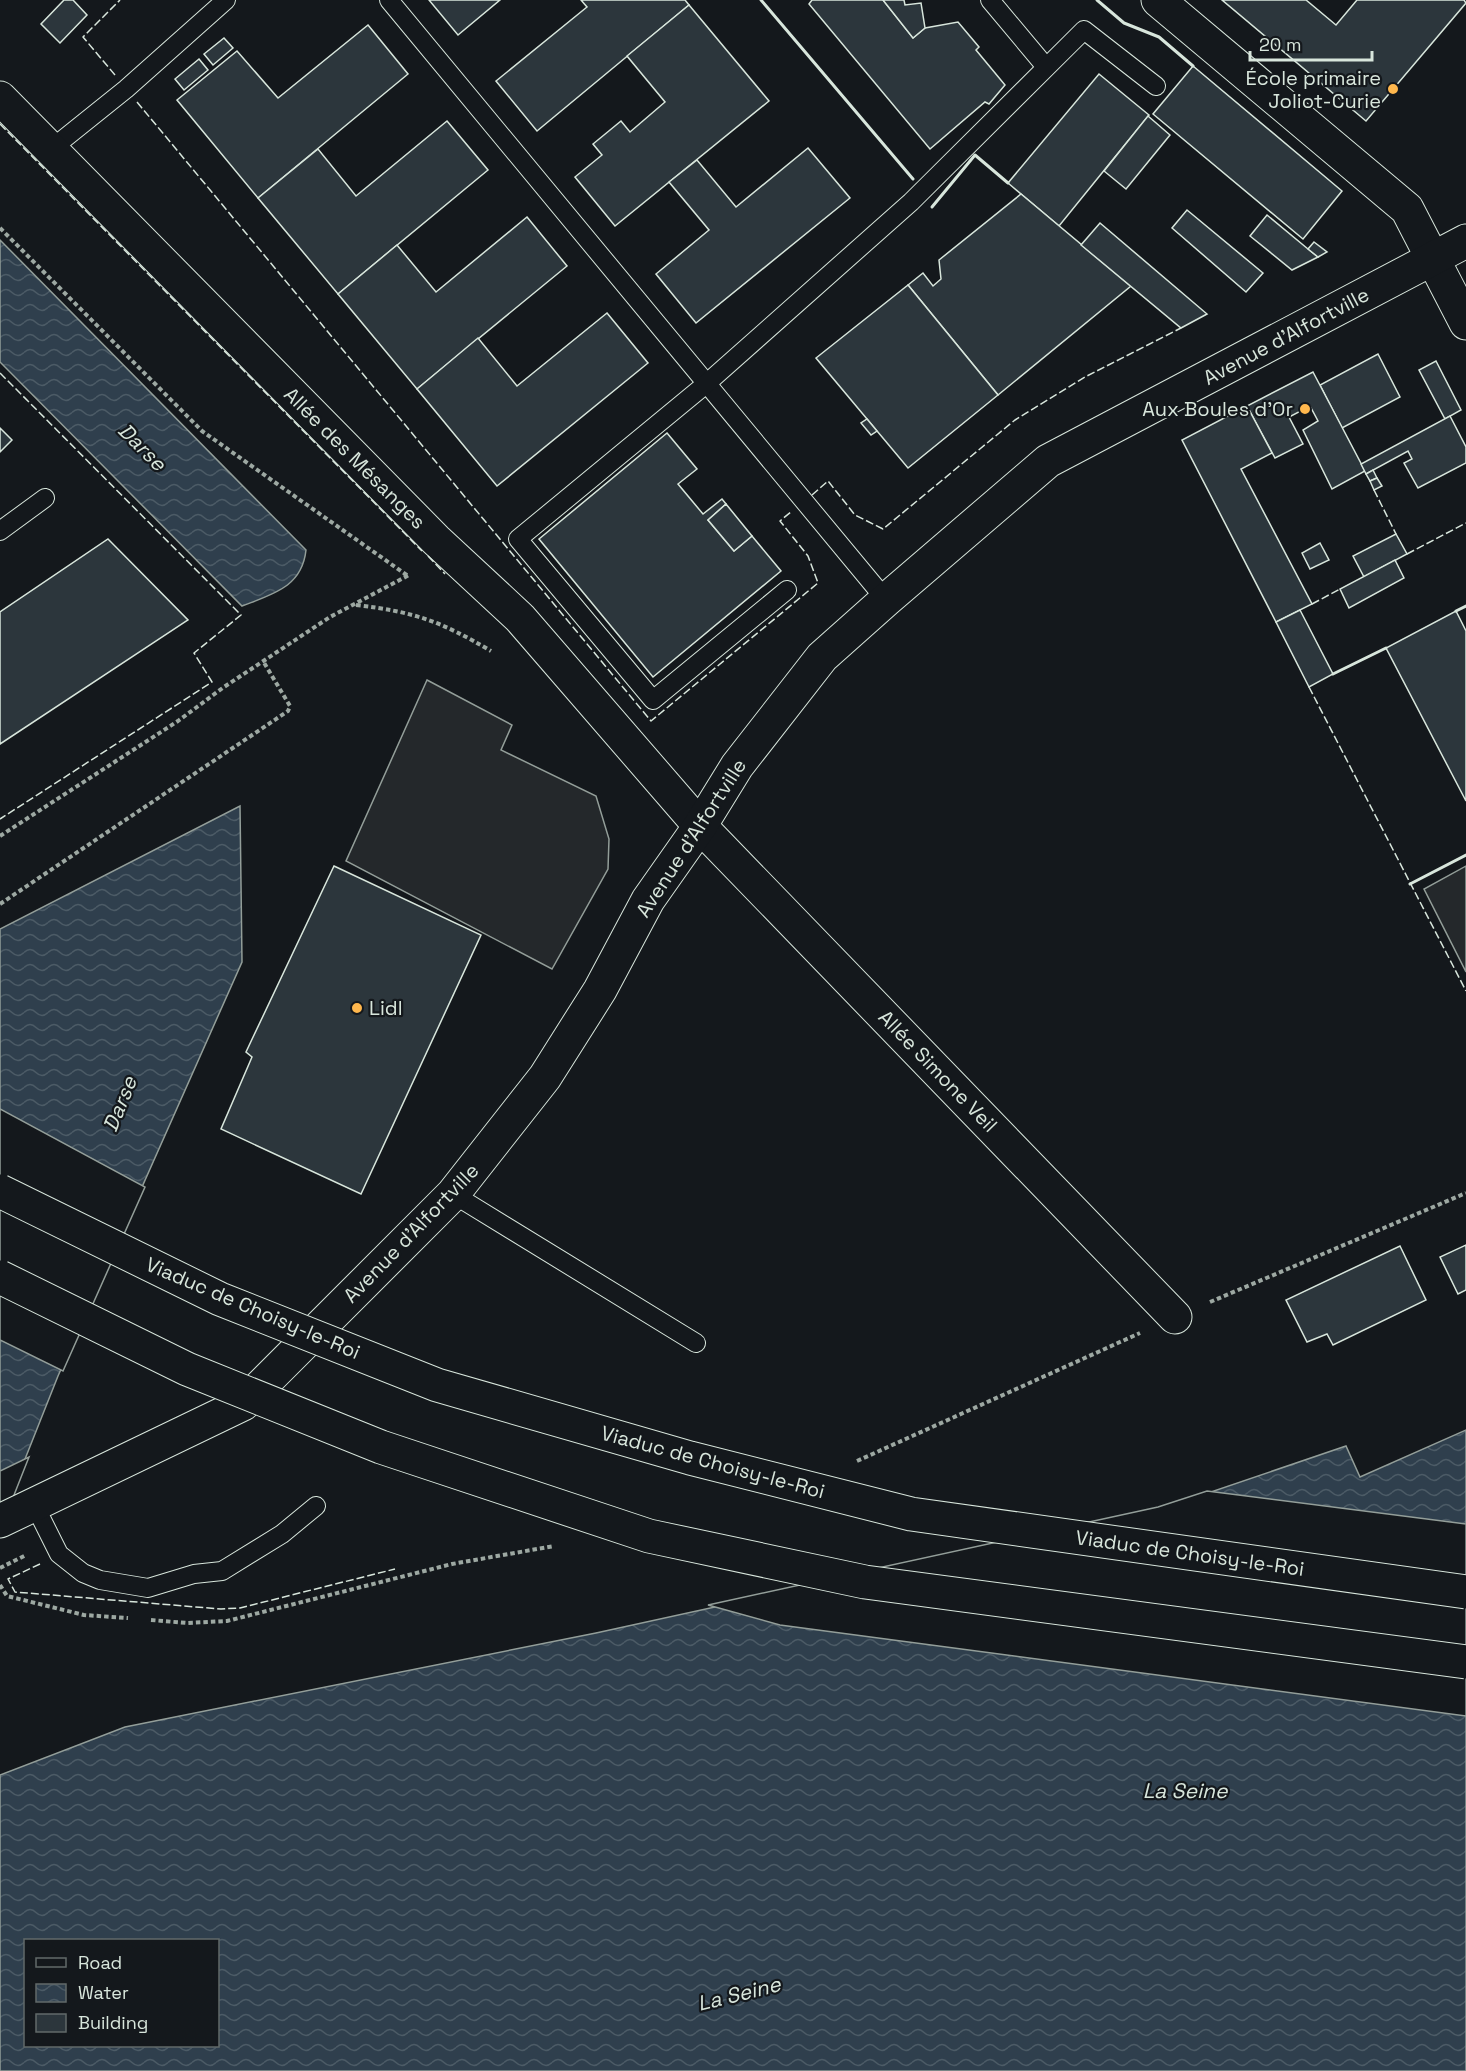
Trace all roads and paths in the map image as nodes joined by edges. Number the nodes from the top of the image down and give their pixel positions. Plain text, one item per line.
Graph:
1 (226, 0) edge
2 (389, 0) edge
3 (990, 0) edge
4 (1158, 0) edge
5 (1046, 67) junction
6 (1156, 86) dead end
7 (0, 98) edge
8 (50, 150) junction
9 (0, 228) edge
10 (1466, 241) edge
11 (1433, 258) junction
12 (1466, 323) edge
13 (706, 384) junction
14 (45, 498) dead end
15 (0, 531) edge
16 (436, 540) junction
17 (408, 576) junction
18 (787, 590) dead end
19 (886, 600) junction
20 (355, 605) junction
21 (491, 651) dead end
22 (263, 661) junction
23 (700, 826) junction
24 (0, 836) edge
25 (0, 904) edge
26 (0, 1191) edge
27 (453, 1194) junction
28 (0, 1277) edge
29 (1174, 1317) dead end
30 (696, 1343) dead end
31 (316, 1506) dead end
32 (20, 1511) edge
33 (34, 1551) dead end
34 (0, 1568) edge
35 (1466, 1592) edge
36 (1466, 1662) edge

1 - 8 lane
2 - 13 lane
3 - 5 lane
4 - 11 main road
5 - 6 lane
5 - 13 lane
7 - 8 main road, Allée des Mésanges
8 - 16 main road, Allée des Mésanges
9 - 17 path
10 - 11 main road, Avenue d'Alfortville
11 - 12 main road
11 - 19 main road, Avenue d'Alfortville
13 - 18 lane
13 - 19 lane
14 - 15 lane
16 - 17 path
16 - 23 main road, Allée des Mésanges
17 - 20 path
19 - 23 main road, Avenue d'Alfortville
20 - 21 path
20 - 22 path
22 - 24 path
22 - 25 path
23 - 27 main road, Avenue d'Alfortville
23 - 29 main road, Allée Simone Veil
26 - 35 main road, Viaduc de Choisy-le-Roi, bridge
27 - 30 lane
27 - 32 main road, Avenue d'Alfortville
28 - 36 main road, bridge
31 - 32 lane
33 - 34 path

